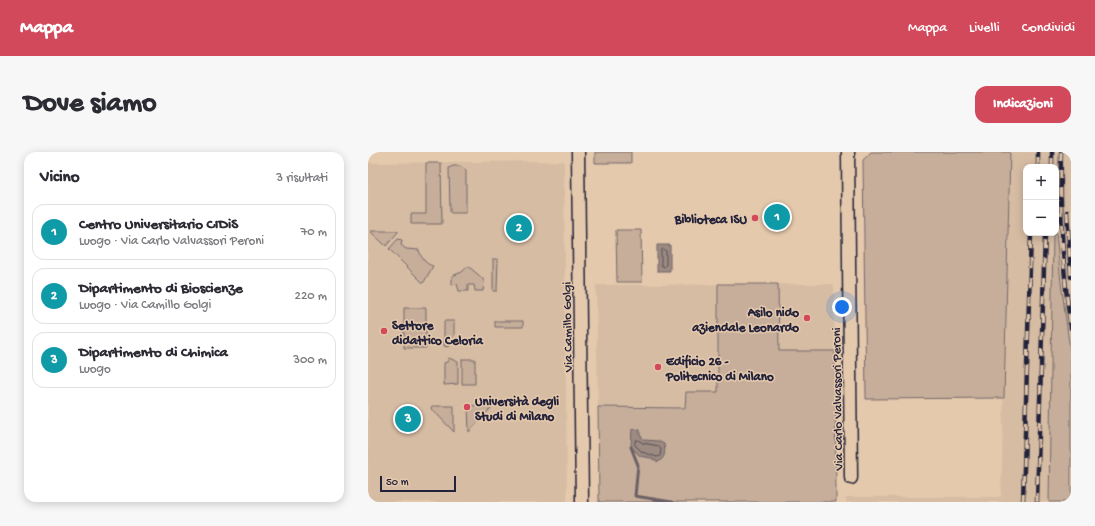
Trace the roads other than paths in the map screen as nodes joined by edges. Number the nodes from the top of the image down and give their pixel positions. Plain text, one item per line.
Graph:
1 (578, 152) edge
2 (848, 152) edge
3 (851, 478) dead end
4 (582, 502) edge

1 - 4 street, Via Camillo Golgi
2 - 3 street, Via Carlo Valvassori Peroni

